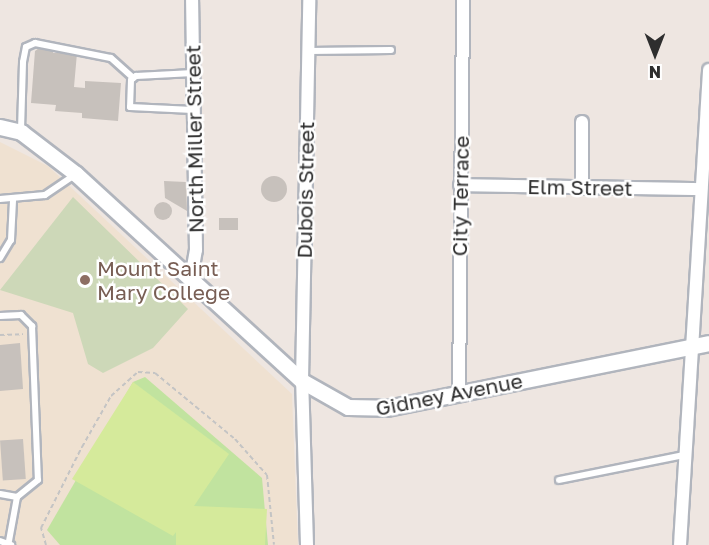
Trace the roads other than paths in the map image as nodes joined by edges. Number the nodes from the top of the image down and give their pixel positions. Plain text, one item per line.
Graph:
1 (192, 0) edge
2 (309, 0) edge
3 (464, 0) edge
4 (391, 50) dead end
5 (308, 51) junction
6 (709, 70) edge
7 (193, 72) junction
8 (133, 78) junction
9 (193, 110) junction
10 (582, 122) dead end
11 (0, 127) edge
12 (21, 132) junction
13 (76, 174) junction
14 (460, 185) junction
15 (582, 188) junction
16 (701, 189) junction
17 (0, 200) edge
18 (13, 200) junction
19 (0, 258) edge
20 (191, 278) junction
21 (0, 316) edge
22 (709, 343) edge
23 (692, 345) junction
24 (302, 381) junction
25 (459, 393) junction
26 (684, 455) junction
27 (559, 480) dead end
28 (0, 494) edge
29 (17, 497) junction
30 (0, 541) edge
31 (10, 543) edge
32 (306, 545) edge
33 (680, 545) edge

1 - 7 street, North Miller Street
2 - 5 street, Dubois Street
3 - 14 street, City Terrace
4 - 5 lane
5 - 24 street, Dubois Street
6 - 16 street
7 - 8 lane
7 - 9 street, North Miller Street
8 - 9 lane
8 - 12 lane
9 - 20 street, North Miller Street
10 - 15 street
11 - 12 street, Gidney Avenue
12 - 13 street, Gidney Avenue
13 - 18 lane
13 - 20 street, Gidney Avenue
14 - 15 street, Elm Street
14 - 25 street, City Terrace
15 - 16 street, Elm Street
16 - 23 street
17 - 18 lane
18 - 19 lane
20 - 24 street, Gidney Avenue
21 - 29 lane
22 - 23 street, Gidney Avenue
23 - 25 street, Gidney Avenue
23 - 26 street
24 - 25 street, Gidney Avenue
24 - 32 street, Dubois Street
26 - 27 lane
26 - 33 street
28 - 29 lane
29 - 31 lane
30 - 31 lane

